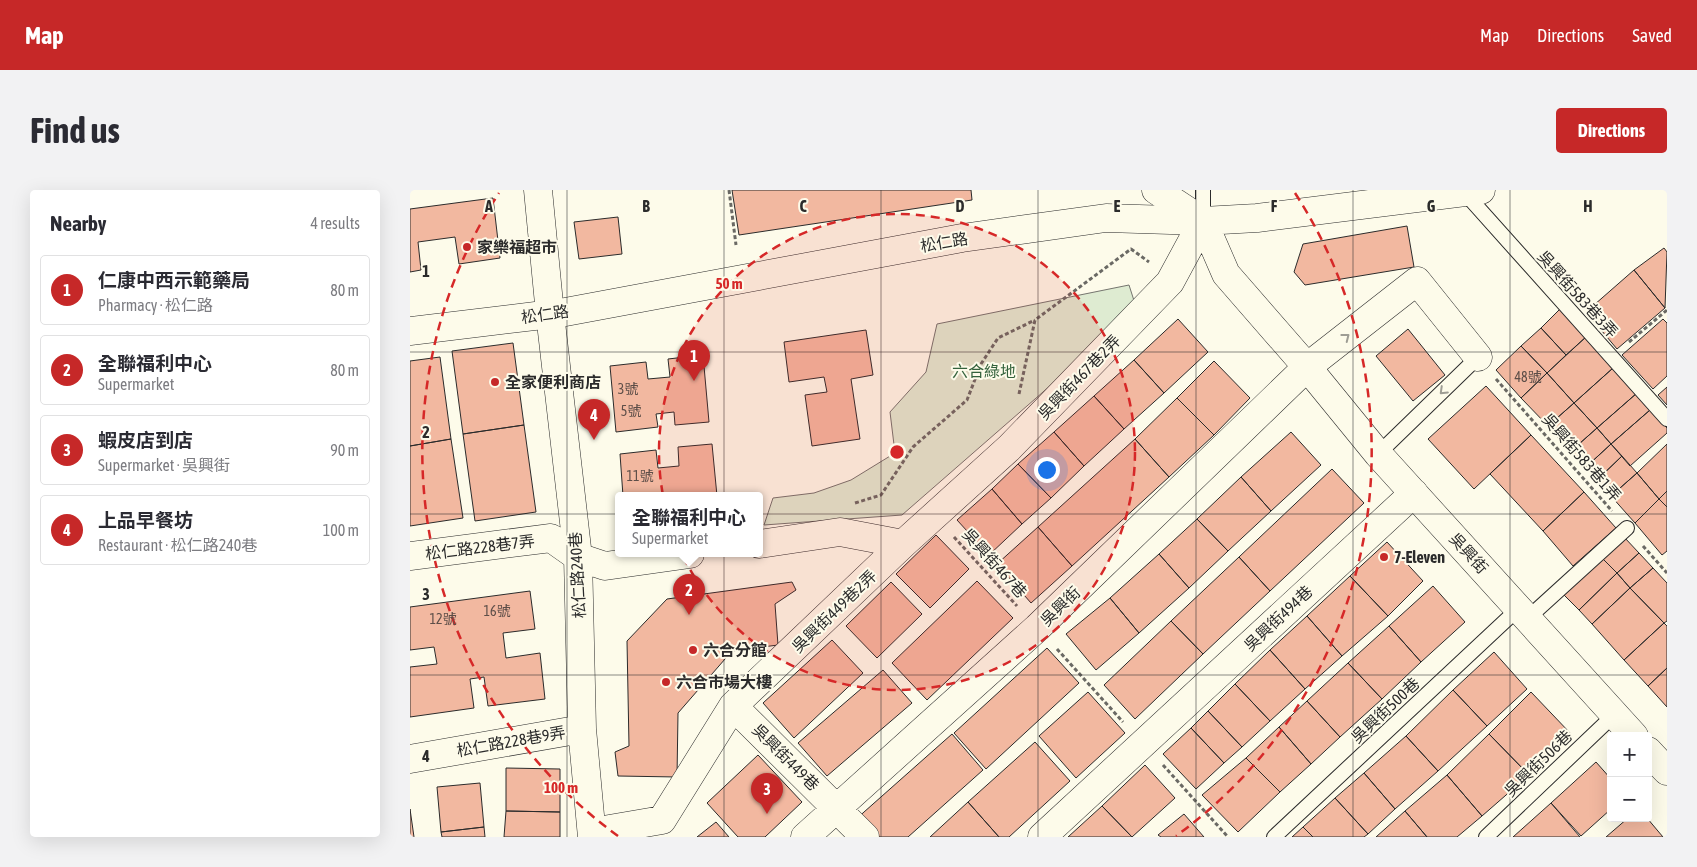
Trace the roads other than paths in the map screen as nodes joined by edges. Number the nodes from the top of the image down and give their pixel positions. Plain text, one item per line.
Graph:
1 (538, 190) edge
2 (1156, 190) edge
3 (1203, 190) edge
4 (1472, 191) edge
5 (1203, 221) junction
6 (550, 314) junction
7 (410, 331) edge
8 (1478, 358) joint
9 (1307, 367) junction
10 (1667, 419) edge
11 (1378, 454) junction
12 (1414, 493) junction
13 (935, 516) joint
14 (1627, 528) road end
15 (763, 543) edge
16 (903, 544) junction
17 (410, 556) edge
18 (578, 557) junction
19 (669, 557) edge
20 (1523, 613) junction
21 (733, 706) junction
22 (1615, 714) junction
23 (582, 730) junction
24 (1631, 732) edge
25 (1652, 755) edge
26 (410, 759) edge
27 (1667, 772) edge
28 (838, 809) junction
29 (592, 835) edge
30 (805, 837) edge
31 (864, 837) edge
32 (1042, 837) edge
33 (1274, 837) edge
34 (1486, 837) edge

1 - 6 street, 松仁路240巷
2 - 5 street
3 - 5 lane
4 - 5 street, 松仁路
4 - 10 lane, 吳興街583巷3弄
5 - 6 street, 松仁路
5 - 9 street, 吳興街
5 - 13 street, 吳興街467巷2弄
6 - 7 street, 松仁路
6 - 18 street, 松仁路240巷
9 -> 8 street
8 -> 11 lane
9 - 11 street, 吳興街
9 - 28 street, 吳興街
11 - 12 street, 吳興街
12 - 20 street, 吳興街
12 - 32 street, 吳興街494巷
13 - 16 street, 吳興街449巷2弄
14 - 20 lane, 吳興街500巷
15 - 16 street
16 - 21 street, 吳興街449巷2弄
17 - 18 street, 松仁路228巷7弄
18 - 19 street, 松仁路228巷7弄
18 - 23 street, 松仁路240巷
20 - 22 street, 吳興街
20 - 33 lane, 吳興街500巷
21 - 28 street, 吳興街449巷
21 - 29 street, 吳興街449巷2弄
22 - 24 street, 吳興街
22 - 34 lane, 吳興街506巷
23 - 26 street, 松仁路228巷9弄
23 - 29 street, 松仁路240巷
25 - 27 street
28 - 30 street, 吳興街
28 - 31 street, 吳興街449巷

